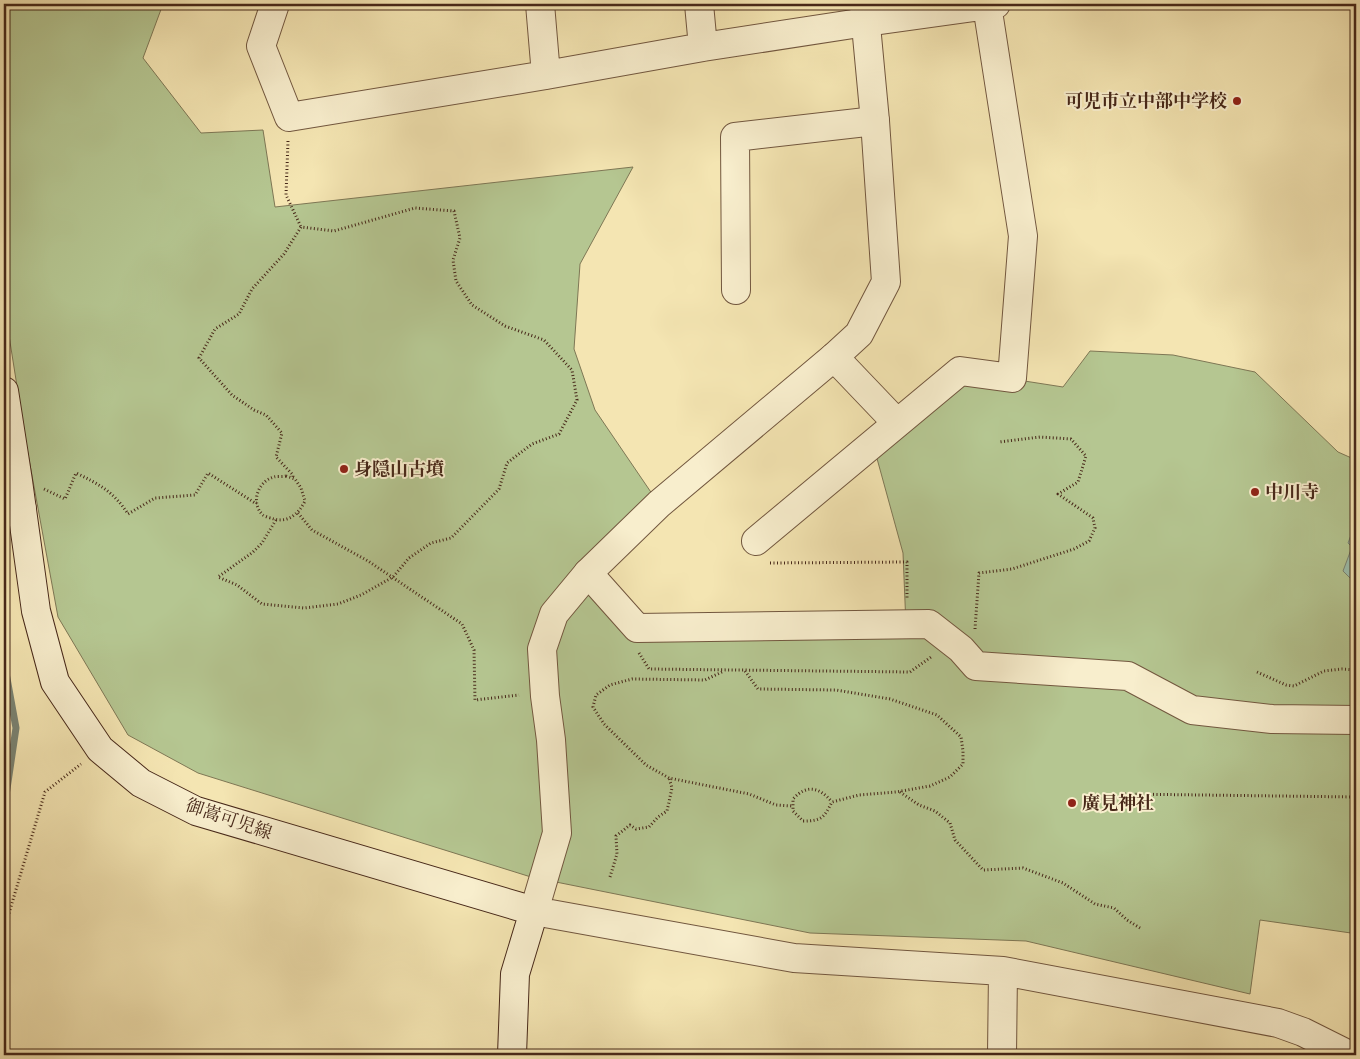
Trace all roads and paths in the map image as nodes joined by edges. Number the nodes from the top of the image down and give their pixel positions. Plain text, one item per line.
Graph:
1 (274, 4) edge
2 (540, 4) edge
3 (699, 4) edge
4 (991, 4) edge
5 (865, 13) edge
6 (703, 47) junction
7 (546, 75) junction
8 (289, 117) junction
9 (875, 121) junction
10 (301, 227) junction
11 (736, 290) dead end
12 (834, 357) junction
13 (4, 391) edge
14 (898, 423) junction
15 (999, 442) dead end
16 (293, 479) junction
17 (18, 482) junction
18 (257, 503) junction
19 (13, 507) edge
20 (298, 513) junction
21 (276, 520) junction
22 (756, 541) joint
23 (588, 573) junction
24 (393, 577) junction
25 (906, 626) junction
26 (963, 636) junction
27 (635, 646) dead end
28 (1356, 670) edge
29 (724, 671) junction
30 (745, 672) junction
31 (1257, 672) dead end
32 (527, 694) dead end
33 (1356, 720) edge
34 (100, 749) junction
35 (669, 778) junction
36 (899, 791) junction
37 (1125, 794) dead end
38 (1356, 798) edge
39 (832, 802) junction
40 (793, 806) junction
41 (610, 877) dead end
42 (534, 911) junction
43 (1140, 928) dead end
44 (4, 930) edge
45 (1003, 971) junction
46 (1356, 1050) edge
47 (512, 1055) edge
48 (1002, 1055) edge
49 (1349, 1055) edge
50 (1352, 1055) edge

1 - 8 street
2 - 7 street
3 - 6 street
4 - 5 street
4 - 14 street
5 - 6 street
5 - 9 street
6 - 7 street
7 - 8 street
8 - 10 path
9 - 11 street
9 - 12 street
10 - 16 path
10 - 24 path
12 - 14 street
12 - 23 street
13 - 17 street, 御嵩可児線
14 - 22 street
15 - 26 path
16 - 18 path
16 - 20 path
17 - 18 path
17 - 19 street, 御嵩可児線
18 - 21 path
19 - 34 street, 御嵩可児線
20 - 21 path
20 - 24 path
21 - 24 path
22 - 25 path
23 - 25 street
23 - 42 street
24 - 32 path
25 - 26 street
26 - 30 path
26 - 33 street
27 - 29 path
28 - 31 path
29 - 30 path
29 - 35 path
30 - 36 path
34 - 42 street, 御嵩可児線
34 - 44 path
35 - 40 path
35 - 41 path
36 - 39 path
36 - 43 path
37 - 38 path
39 - 40 path
39 - 40 path
42 - 45 street, 御嵩可児線
42 - 47 street
45 - 48 street
45 - 49 street, 御嵩可児線
46 - 50 street

